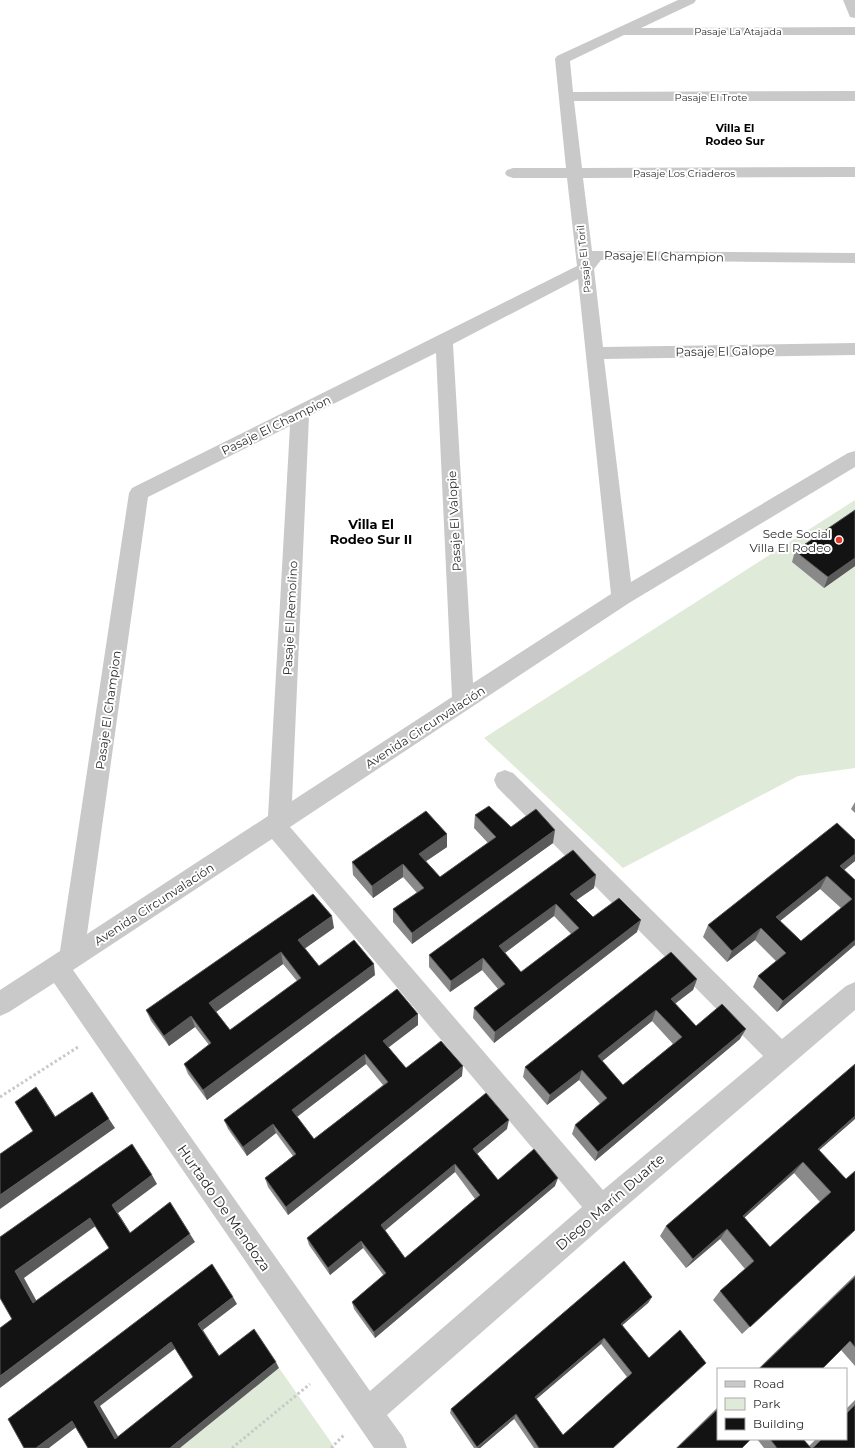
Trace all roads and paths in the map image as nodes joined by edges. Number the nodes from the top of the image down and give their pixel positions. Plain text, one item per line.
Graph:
1 (689, 0) edge
2 (855, 31) edge
3 (621, 32) junction
4 (855, 96) edge
5 (566, 97) junction
6 (855, 172) edge
7 (513, 173) dead end
8 (575, 174) junction
9 (855, 258) edge
10 (585, 269) junction
11 (444, 341) junction
12 (855, 348) edge
13 (595, 353) junction
14 (300, 413) junction
15 (855, 458) edge
16 (622, 597) junction
17 (463, 702) junction
18 (505, 780) dead end
19 (276, 824) junction
20 (64, 962) junction
21 (855, 994) edge
22 (0, 1004) edge
23 (102, 1031) junction
24 (781, 1056) junction
25 (0, 1097) edge
26 (601, 1209) junction
27 (334, 1365) junction
28 (367, 1413) junction
29 (232, 1448) edge
30 (392, 1448) edge

1 - 3 street, Pasaje El Toril
2 - 3 street, Pasaje La Atajada
3 - 5 street, Pasaje El Toril
4 - 5 street, Pasaje El Trote
5 - 8 street, Pasaje El Toril
6 - 8 street, Pasaje Los Criaderos
7 - 8 street, Pasaje Los Criaderos
8 - 10 street, Pasaje El Toril
9 - 10 street, Pasaje El Champion
10 - 11 street, Pasaje El Champion
10 - 13 street, Pasaje El Toril
11 - 14 street, Pasaje El Champion
11 - 17 street, Pasaje El Valopie
12 - 13 street, Pasaje El Galope
13 - 16 street, Pasaje El Toril
14 - 19 street, Pasaje El Remolino
14 - 20 street, Pasaje El Champion
15 - 16 street, Avenida Circunvalación
16 - 17 street, Avenida Circunvalación
17 - 19 street, Avenida Circunvalación
18 - 24 street
19 - 20 street, Avenida Circunvalación
19 - 26 street
20 - 22 street, Avenida Circunvalación
20 - 23 street, Hurtado De Mendoza
21 - 24 street, Diego Marín Duarte
23 - 25 path
23 - 27 street, Hurtado De Mendoza
24 - 26 street, Diego Marín Duarte
26 - 28 street, Diego Marín Duarte
27 - 28 street, Hurtado De Mendoza
27 - 29 path
28 - 30 street, Hurtado De Mendoza

